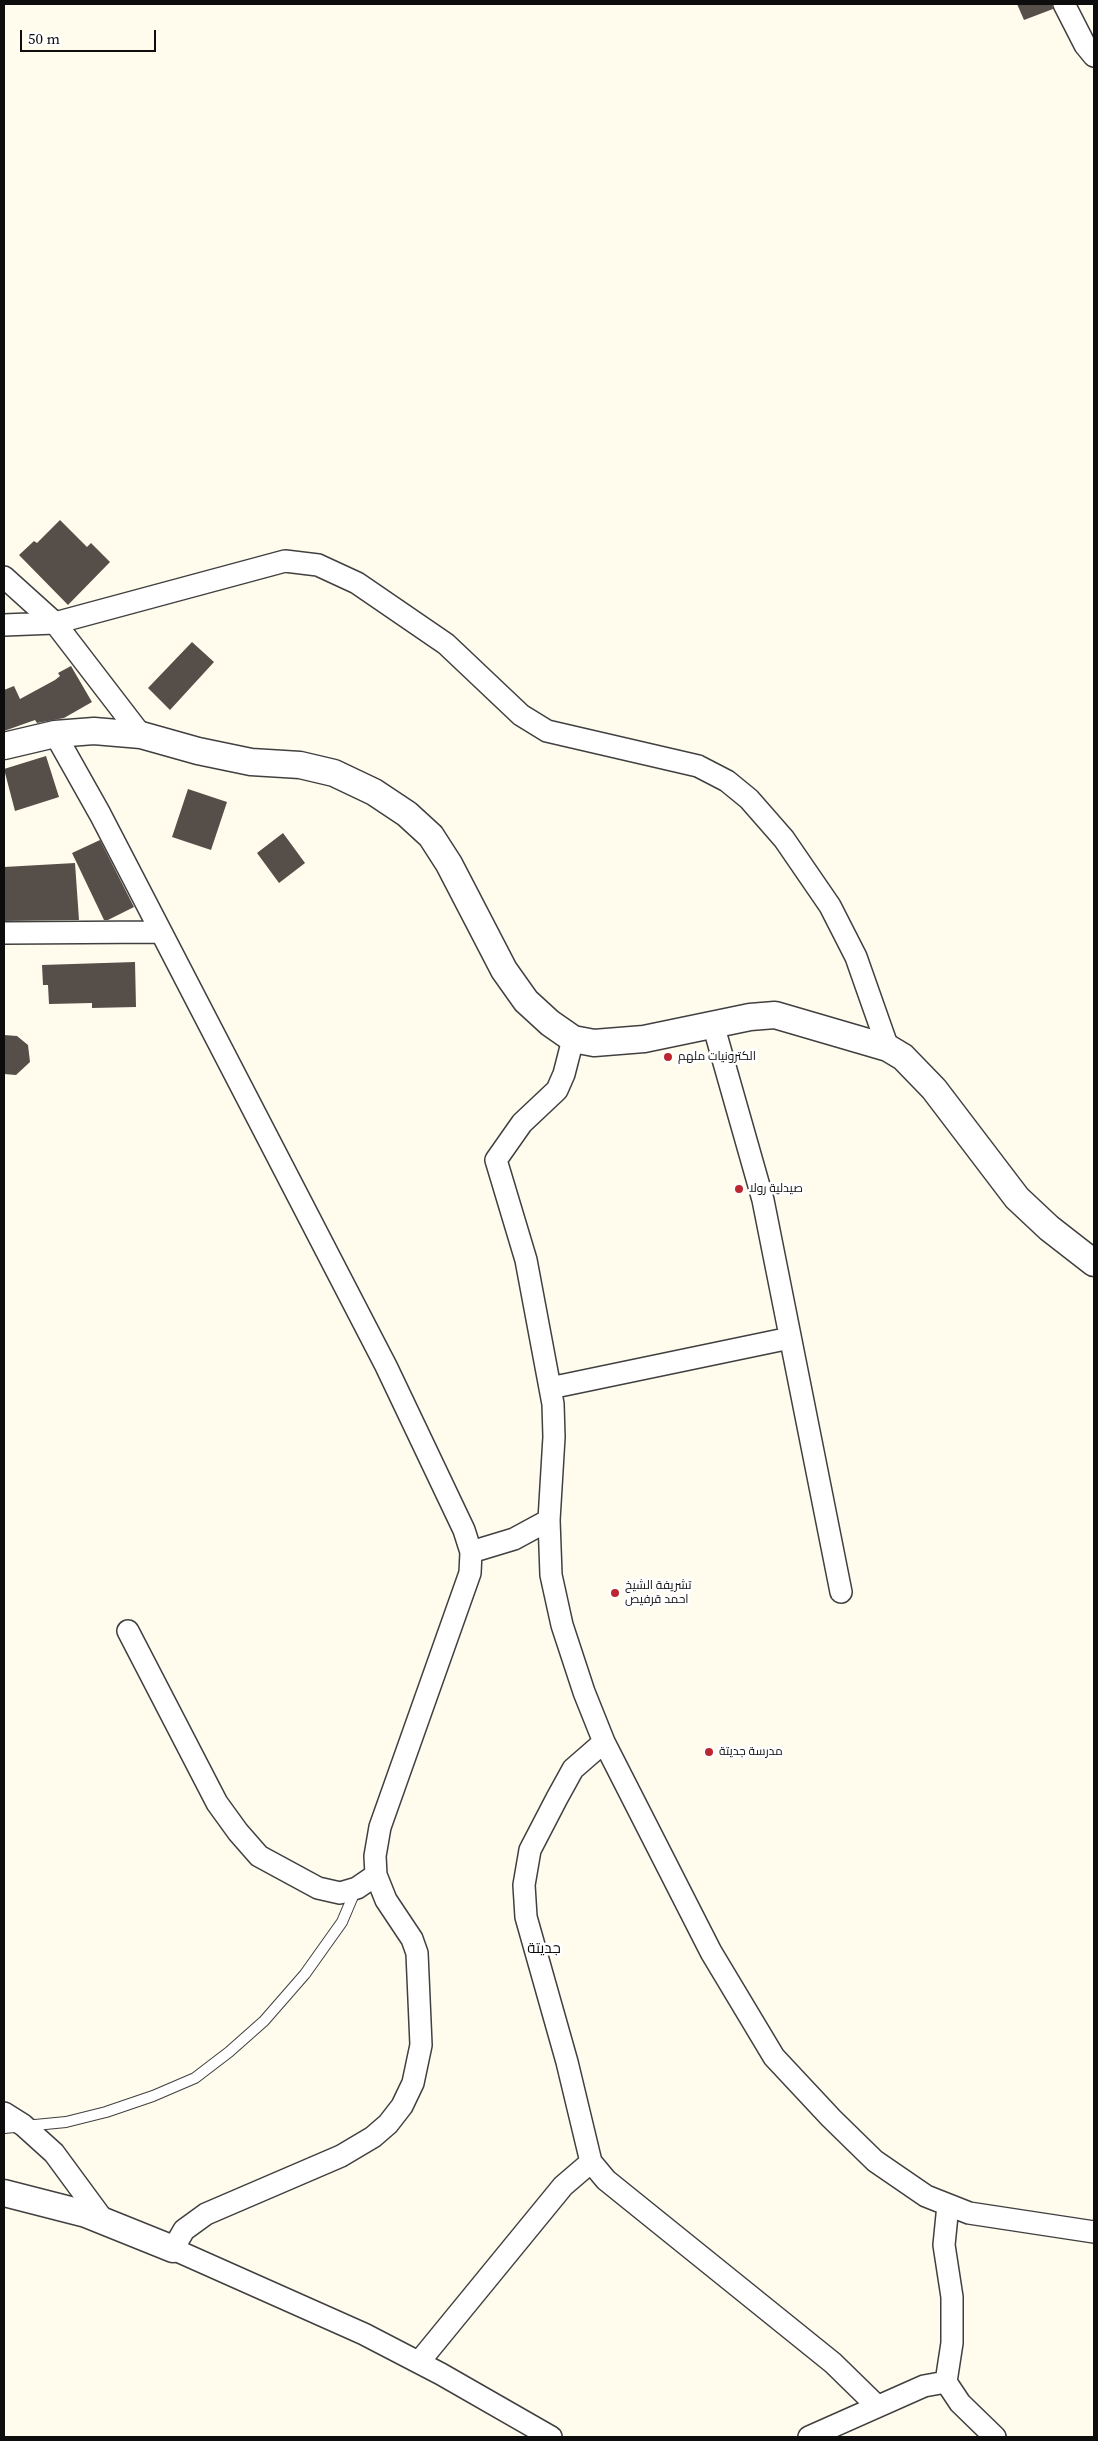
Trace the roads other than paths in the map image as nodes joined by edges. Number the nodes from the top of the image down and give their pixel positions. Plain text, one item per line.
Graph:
1 (1064, 4) edge
2 (1094, 56) edge
3 (4, 577) edge
4 (55, 623) junction
5 (4, 625) edge
6 (55, 734) junction
7 (141, 735) junction
8 (4, 746) edge
9 (161, 932) junction
10 (4, 933) edge
11 (712, 1024) junction
12 (573, 1039) junction
13 (888, 1048) junction
14 (1094, 1264) edge
15 (790, 1338) junction
16 (550, 1388) junction
17 (549, 1520) junction
18 (471, 1552) junction
19 (841, 1592) dead end
20 (128, 1631) dead end
21 (604, 1742) junction
22 (376, 1875) junction
23 (356, 1888) junction
24 (4, 2113) edge
25 (13, 2127) edge
26 (591, 2162) junction
27 (4, 2193) edge
28 (948, 2205) junction
29 (104, 2221) junction
30 (1094, 2232) edge
31 (173, 2249) junction
32 (419, 2362) junction
33 (946, 2382) junction
34 (877, 2406) junction
35 (546, 2435) edge
36 (809, 2437) edge
37 (995, 2437) edge

1 - 2 street
3 - 4 street
4 - 5 street
4 - 7 street
4 - 13 street
6 - 7 street
6 - 8 street
6 - 9 street
7 - 12 street
9 - 10 street
9 - 18 street
11 - 12 street
11 - 13 street
11 - 15 street
12 - 16 street
13 - 14 street
15 - 16 street
15 - 19 street
16 - 17 street
17 - 18 street
17 - 21 street
18 - 22 street
20 - 23 street
21 - 26 street
21 - 28 street
22 - 23 street
22 - 31 street
23 - 25 lane
24 - 25 street
25 - 29 street
26 - 32 street
26 - 34 street
27 - 29 street
28 - 30 street
28 - 33 street
29 - 31 street
31 - 32 street
32 - 35 street
33 - 34 street
33 - 37 street
34 - 36 street

